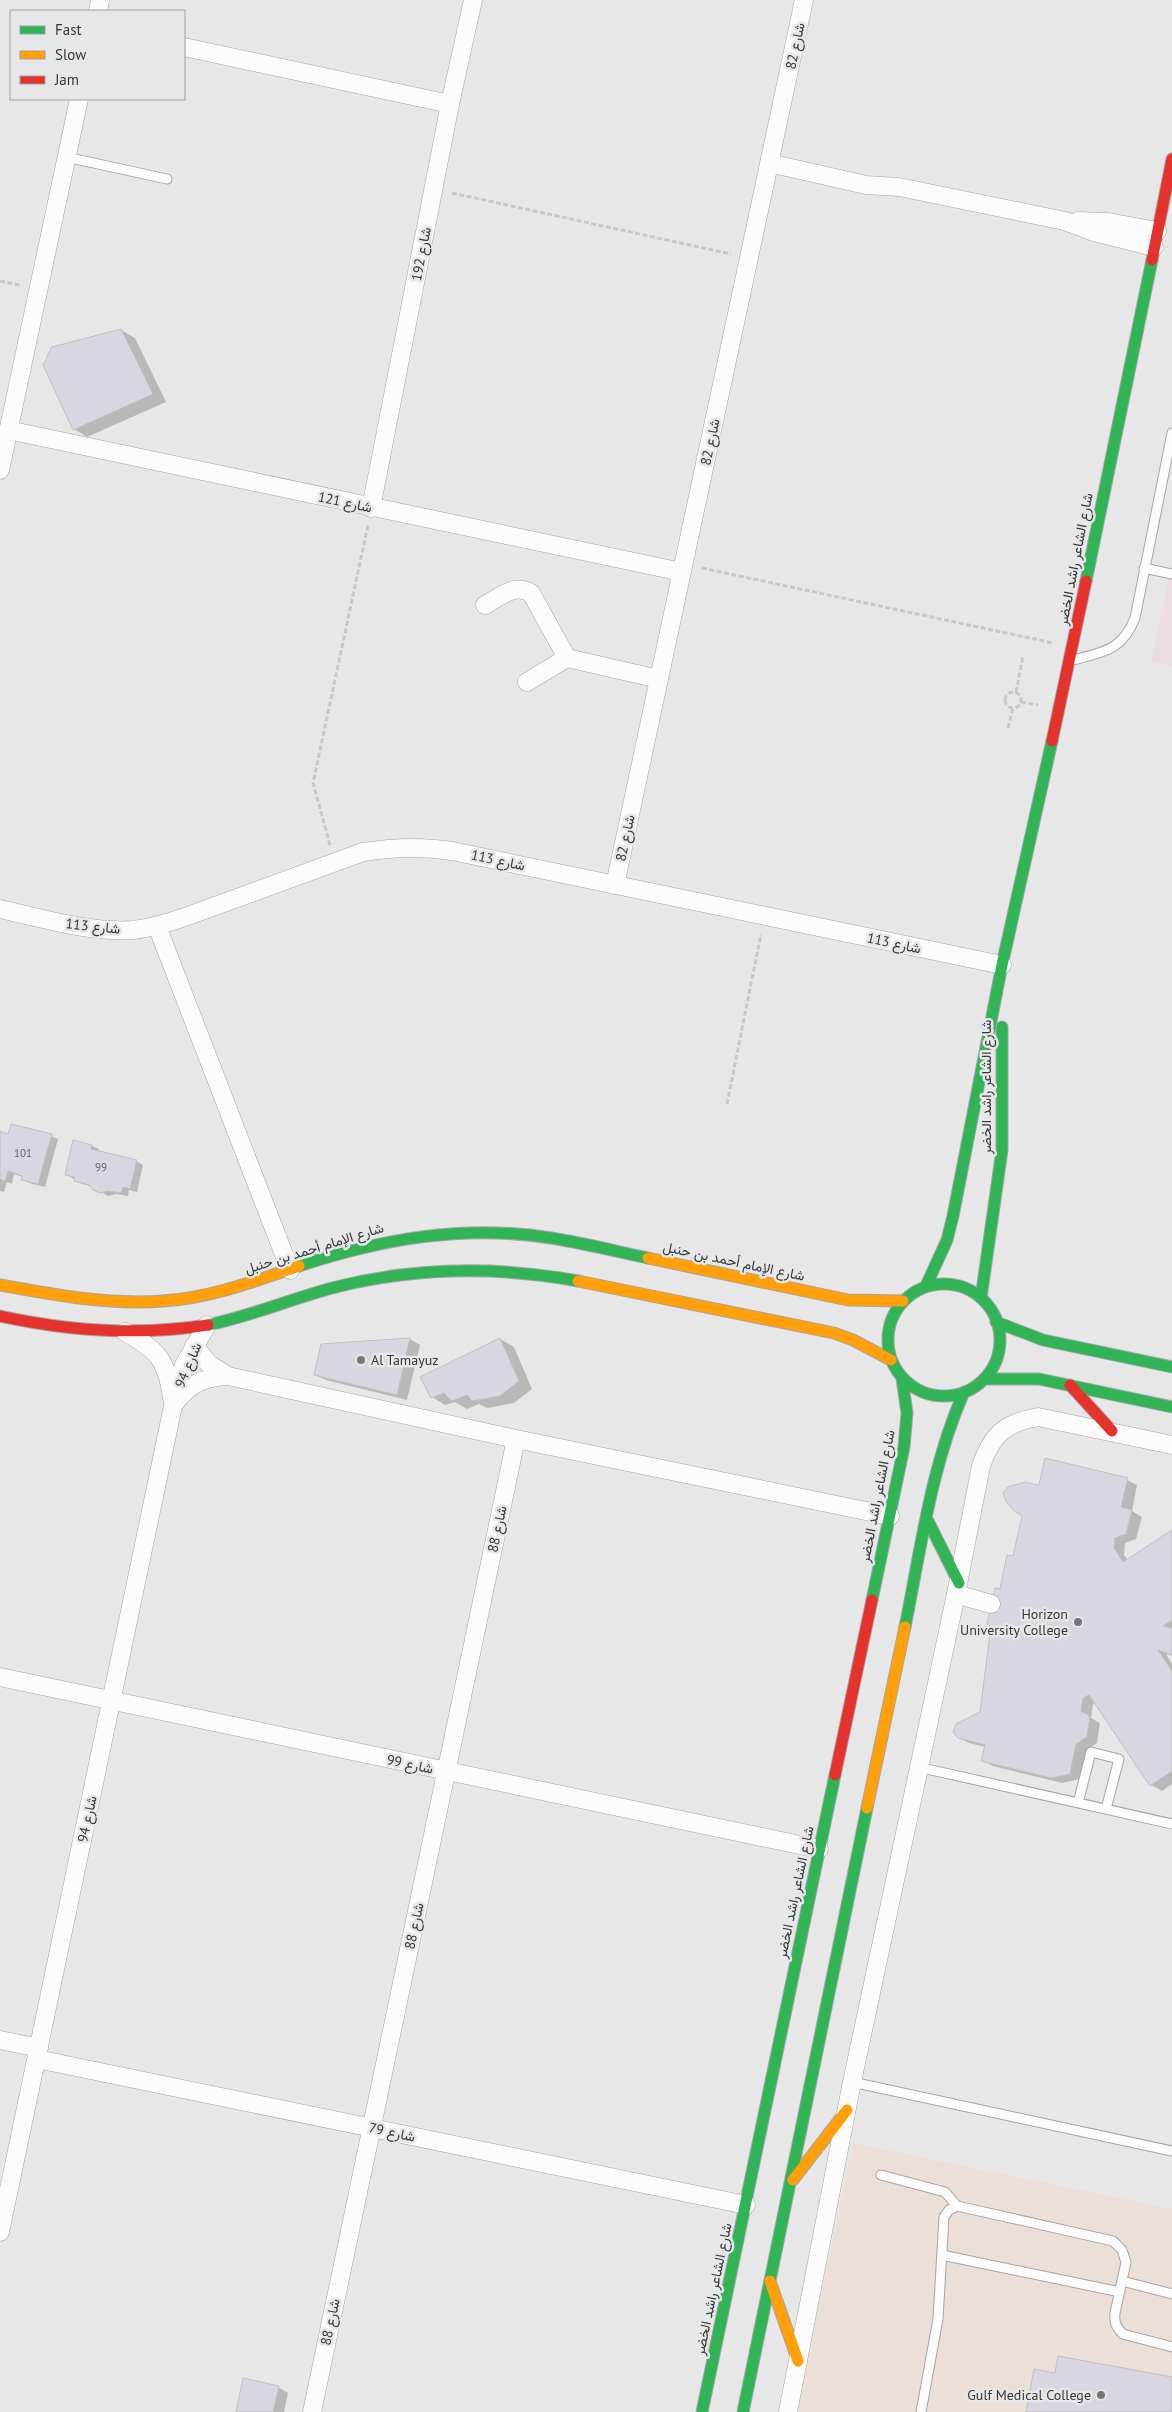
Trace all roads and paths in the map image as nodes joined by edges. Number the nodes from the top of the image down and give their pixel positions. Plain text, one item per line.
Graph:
1 (473, 0) edge
2 (804, 0) edge
3 (185, 47) edge
4 (79, 100) edge
5 (450, 104) junction
6 (66, 157) junction
7 (771, 157) junction
8 (1172, 158) edge
9 (167, 179) dead end
10 (434, 189) junction
11 (1169, 190) edge
12 (1156, 239) junction
13 (749, 258) junction
14 (8, 430) junction
15 (1172, 433) edge
16 (0, 470) edge
17 (371, 508) junction
18 (683, 568) junction
19 (1144, 568) junction
20 (1172, 574) edge
21 (485, 605) dead end
22 (1073, 648) junction
23 (1023, 656) dead end
24 (567, 658) junction
25 (1070, 661) junction
26 (659, 679) junction
27 (527, 682) dead end
28 (1016, 692) junction
29 (1013, 708) junction
30 (1008, 728) dead end
31 (334, 860) junction
32 (615, 885) junction
33 (0, 909) edge
34 (764, 916) junction
35 (157, 926) junction
36 (1002, 965) junction
37 (726, 1104) dead end
38 (290, 1270) junction
39 (0, 1285) edge
40 (926, 1286) junction
41 (981, 1298) junction
42 (903, 1301) junction
43 (0, 1316) edge
44 (996, 1322) junction
45 (207, 1325) junction
46 (122, 1331) junction
47 (194, 1346) junction
48 (891, 1360) junction
49 (1172, 1367) edge
50 (228, 1376) junction
51 (902, 1378) junction
52 (984, 1378) junction
53 (1070, 1385) junction
54 (964, 1392) junction
55 (173, 1406) junction
56 (1172, 1406) edge
57 (1112, 1431) junction
58 (516, 1439) junction
59 (1172, 1445) edge
60 (890, 1516) junction
61 (928, 1521) junction
62 (958, 1588) junction
63 (991, 1604) dead end
64 (0, 1677) edge
65 (112, 1700) junction
66 (918, 1768) junction
67 (448, 1772) junction
68 (1078, 1803) junction
69 (1106, 1809) junction
70 (1172, 1824) edge
71 (819, 1849) junction
72 (0, 2040) edge
73 (38, 2053) junction
74 (852, 2082) junction
75 (847, 2110) junction
76 (370, 2127) junction
77 (1172, 2151) edge
78 (881, 2175) dead end
79 (790, 2184) junction
80 (746, 2205) junction
81 (957, 2206) junction
82 (0, 2232) edge
83 (942, 2256) junction
84 (770, 2280) junction
85 (1122, 2282) junction
86 (1120, 2292) junction
87 (1172, 2294) edge
88 (1172, 2347) edge
89 (798, 2361) junction
90 (312, 2412) edge
91 (702, 2412) edge
92 (743, 2412) edge
93 (788, 2412) edge
94 (921, 2412) edge

1 - 5 street, شارع 192
2 - 7 street, شارع 82
3 - 5 street
4 - 6 street
5 - 10 street, شارع 192
6 - 9 lane
6 - 14 street
7 - 12 street
7 - 13 street, شارع 82
8 - 11 street, شارع الشاعر راشد الخضر
10 - 13 path
10 - 17 street, شارع 192
11 - 12 street, شارع الشاعر راشد الخضر
12 - 22 street, شارع الشاعر راشد الخضر
13 - 18 street, شارع 82
14 - 16 street
14 - 17 street, شارع 121
15 - 19 lane
17 - 18 street, شارع 121
17 - 31 path
18 - 22 path
18 - 26 street, شارع 82
19 - 20 lane
19 - 25 lane
21 - 24 street
22 - 25 street, شارع الشاعر راشد الخضر
23 - 28 path
24 - 26 street
24 - 27 street
25 - 36 street, شارع الشاعر راشد الخضر
26 - 32 street, شارع 82
28 - 29 path
28 - 29 path
29 - 30 path
31 - 32 street, شارع 113
31 - 35 street, شارع 113
32 - 34 street, شارع 113
33 - 35 street, شارع 113
34 - 36 street, شارع 113
34 - 37 path
35 - 38 street
36 - 40 street, شارع الشاعر راشد الخضر
36 - 41 street, شارع الشاعر راشد الخضر
38 - 39 street, شارع الإمام أحمد بن حنبل
38 - 42 street, شارع الإمام أحمد بن حنبل
40 - 41 street
40 - 42 street
41 - 44 street
42 - 48 street
43 - 46 street
44 - 49 street
44 - 52 street
45 - 46 street
45 - 47 street, شارع 94
45 - 48 street
46 - 55 street, شارع 94
47 - 50 street
47 - 55 street, شارع 94
48 - 51 street
50 - 55 street
50 - 58 street
51 - 54 street
51 - 60 street, شارع الشاعر راشد الخضر
52 - 53 street
52 - 54 street
53 - 56 street
53 - 57 street
54 - 61 street
55 - 65 street, شارع 94
57 - 59 street
57 - 62 street
58 - 60 street
58 - 67 street, شارع 88
60 - 71 street, شارع الشاعر راشد الخضر
61 - 62 street
61 - 79 street
62 - 63 street
62 - 66 street
64 - 65 street, شارع 99
65 - 67 street, شارع 99
65 - 73 street, شارع 94
66 - 68 lane
66 - 74 street
67 - 71 street, شارع 99
67 - 76 street, شارع 88
68 - 69 lane
68 - 69 lane
69 - 70 lane
71 - 80 street, شارع الشاعر راشد الخضر
72 - 73 street, شارع 79
73 - 76 street, شارع 79
73 - 82 street, شارع 94
74 - 75 street
74 - 77 lane
75 - 79 street
75 - 89 street
76 - 80 street, شارع 79
76 - 90 street, شارع 88
78 - 81 lane
79 - 84 street
80 - 91 street, شارع الشاعر راشد الخضر
81 - 83 lane
81 - 85 lane
83 - 86 lane
83 - 94 lane
84 - 89 street
84 - 92 street
85 - 86 lane
85 - 87 lane
86 - 88 lane
89 - 93 street

